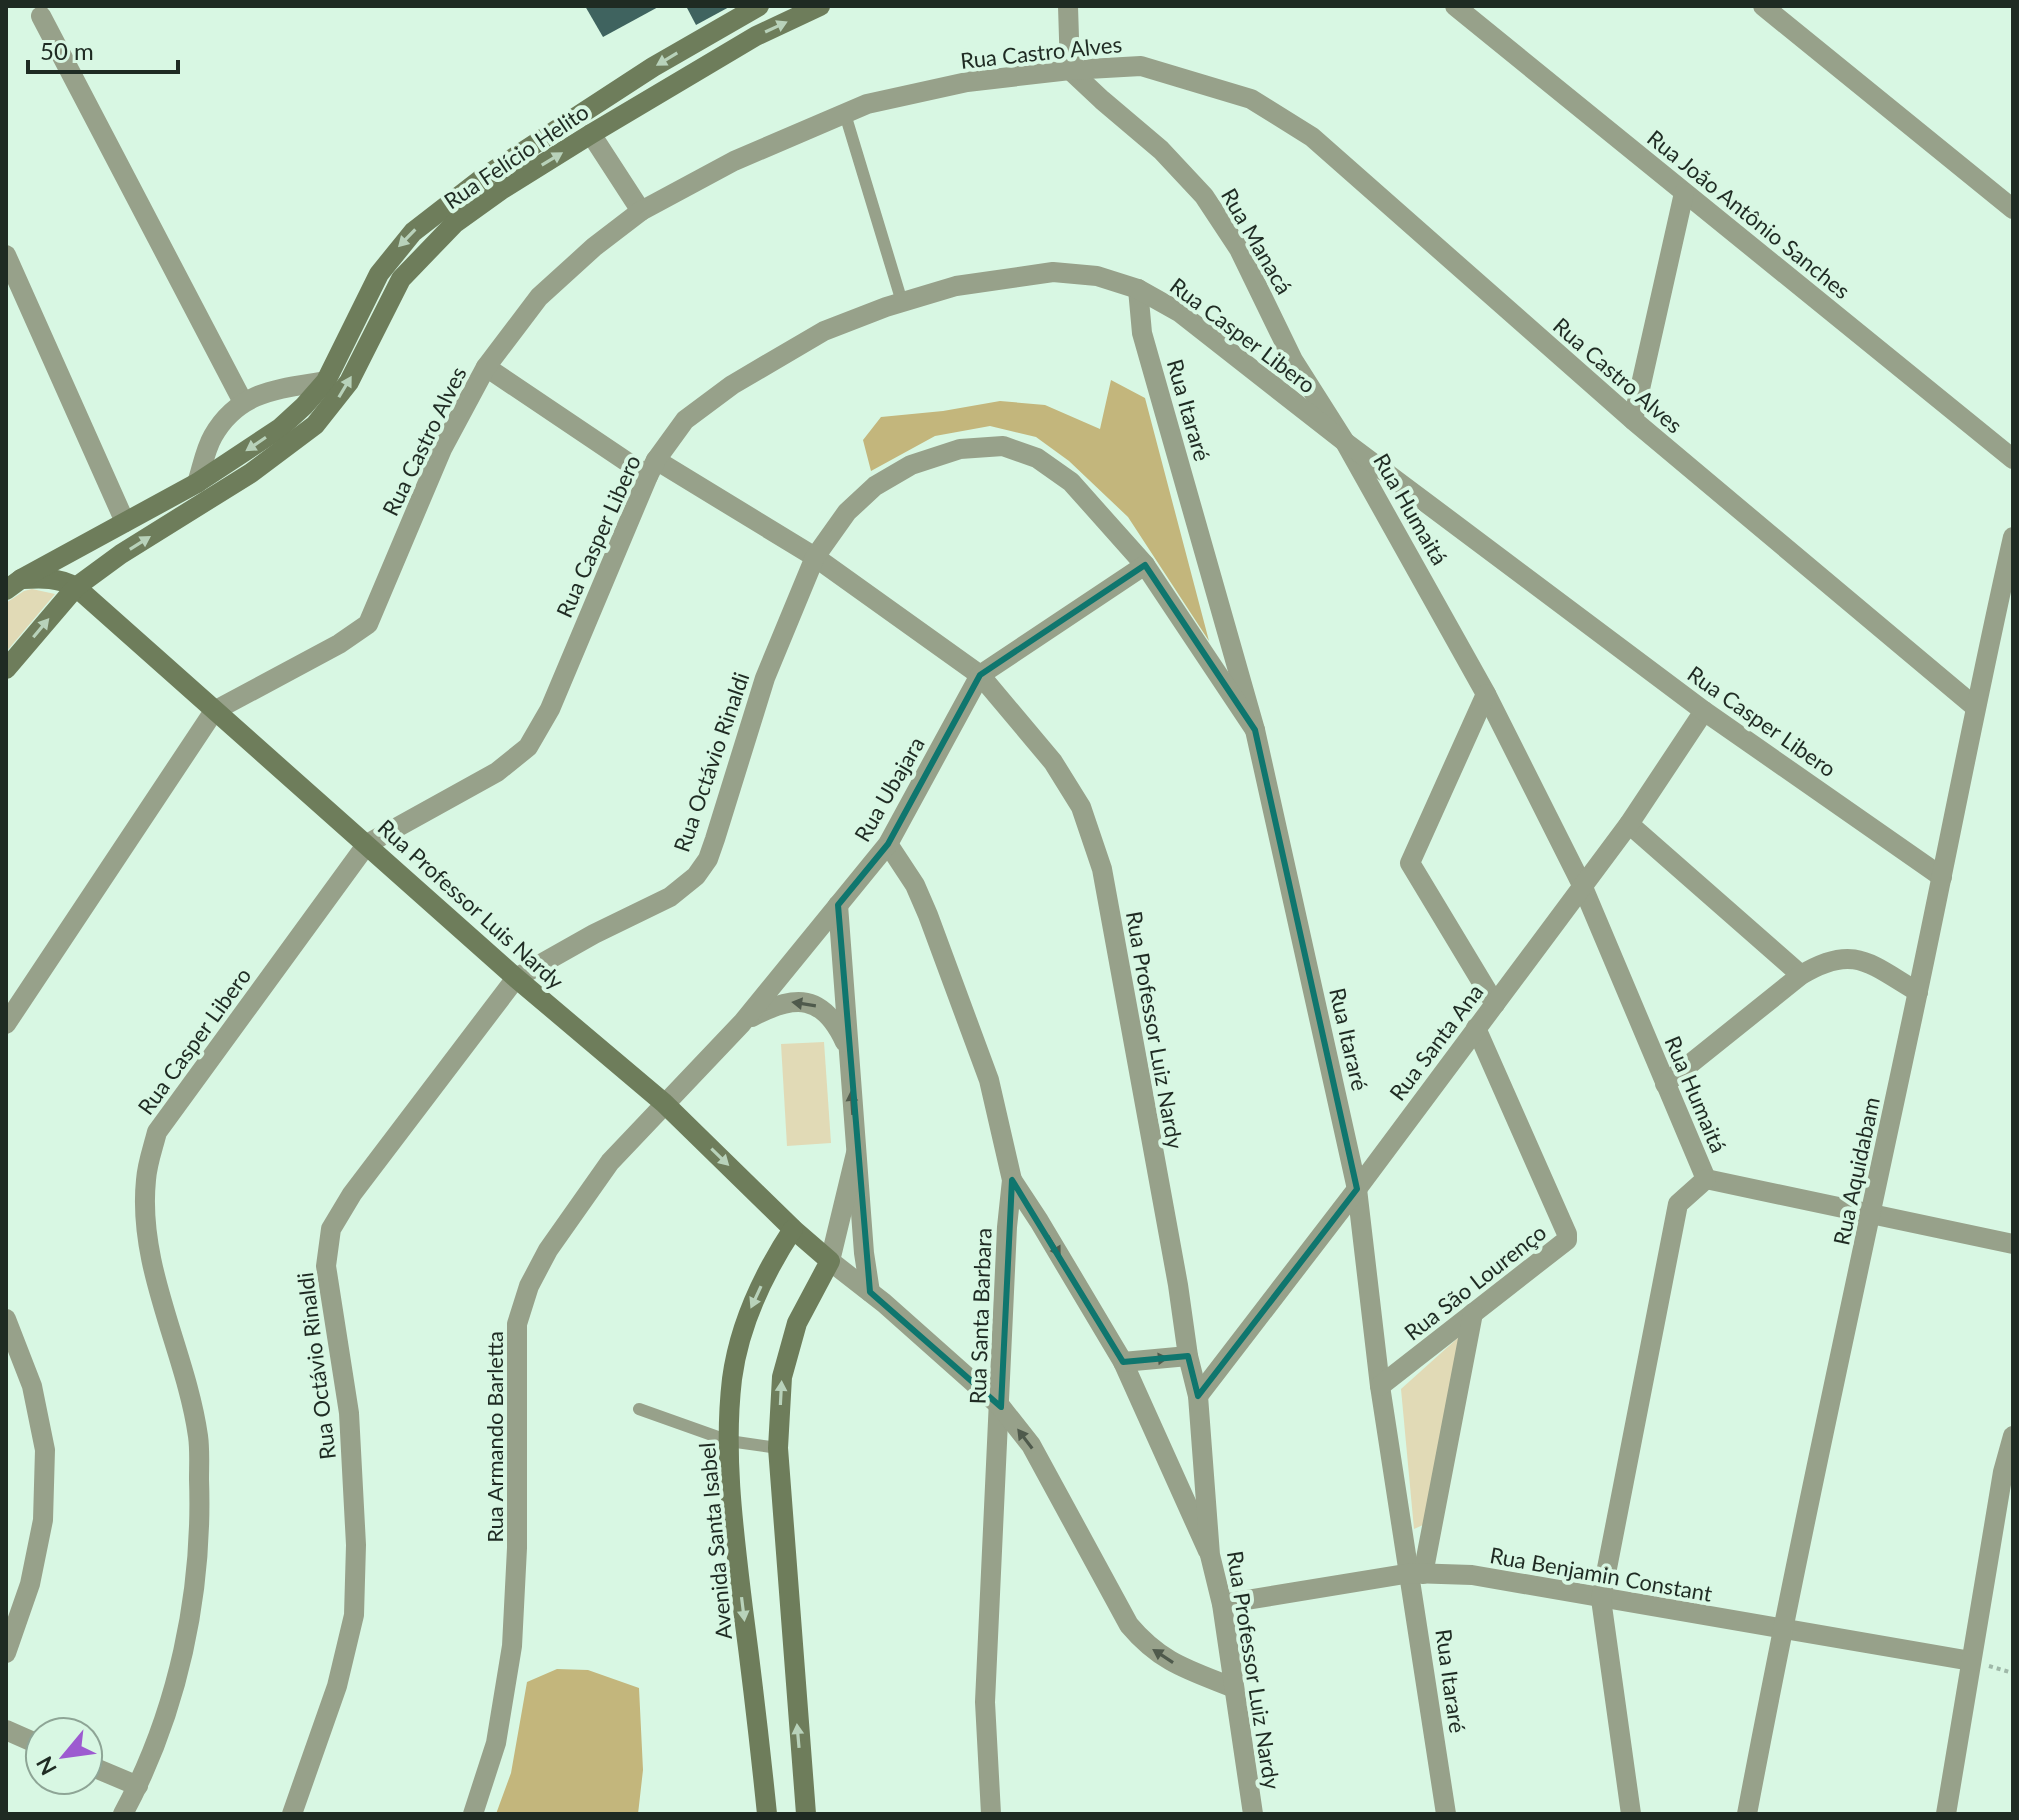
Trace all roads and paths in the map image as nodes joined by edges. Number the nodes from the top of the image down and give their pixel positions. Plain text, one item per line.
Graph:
1 (759, 6) edge
2 (820, 6) edge
3 (1068, 6) edge
4 (1455, 6) edge
5 (1763, 6) edge
6 (41, 16) dead end
7 (1070, 70) junction
8 (845, 114) junction
9 (591, 134) junction
10 (1684, 193) junction
11 (2013, 209) edge
12 (641, 211) junction
13 (6, 255) edge
14 (1138, 289) junction
15 (902, 302) junction
16 (486, 367) junction
17 (326, 381) junction
18 (243, 402) junction
19 (1633, 420) junction
20 (1345, 442) junction
21 (2013, 459) edge
22 (652, 468) junction
23 (197, 483) junction
24 (125, 522) junction
25 (2013, 537) edge
26 (815, 557) junction
27 (1145, 565) junction
28 (14, 585) edge
29 (76, 587) junction
30 (6, 669) edge
31 (980, 675) junction
32 (1486, 694) junction
33 (1974, 706) junction
34 (214, 711) junction
35 (1704, 711) junction
36 (1255, 730) junction
37 (1629, 824) junction
38 (367, 844) junction
39 (888, 844) junction
40 (1942, 877) junction
41 (1582, 885) junction
42 (838, 905) junction
43 (1801, 975) junction
44 (516, 978) junction
45 (1918, 992) junction
46 (1495, 1004) junction
47 (742, 1023) junction
48 (6, 1024) edge
49 (1476, 1028) junction
50 (848, 1049) junction
51 (1665, 1084) junction
52 (664, 1103) junction
53 (856, 1153) junction
54 (1706, 1179) junction
55 (1012, 1180) junction
56 (1357, 1189) junction
57 (1871, 1214) junction
58 (793, 1229) junction
59 (2013, 1244) edge
60 (830, 1261) junction
61 (870, 1292) junction
62 (1473, 1313) junction
63 (6, 1319) edge
64 (1188, 1356) junction
65 (1123, 1362) junction
66 (1380, 1386) junction
67 (1198, 1396) junction
68 (1001, 1407) junction
69 (639, 1409) dead end
70 (2013, 1436) edge
71 (729, 1441) junction
72 (778, 1448) junction
73 (1210, 1555) junction
74 (1417, 1574) junction
75 (1601, 1599) junction
76 (1222, 1604) junction
77 (1783, 1630) junction
78 (6, 1653) edge
79 (1971, 1661) junction
80 (1234, 1688) junction
81 (104, 1772) edge
82 (138, 1786) junction
83 (123, 1814) edge
84 (292, 1814) edge
85 (473, 1814) edge
86 (767, 1814) edge
87 (806, 1814) edge
88 (991, 1814) edge
89 (1253, 1814) edge
90 (1446, 1814) edge
91 (1631, 1814) edge
92 (1747, 1814) edge
93 (1946, 1814) edge

1 -> 17 main road, Rua Felício Helito
9 -> 2 main road, Rua Felício Helito
3 - 7 street
4 - 10 street, Rua João Antônio Sanches
5 - 11 street
6 - 18 street
7 - 8 street, Rua Castro Alves
7 - 19 street, Rua Castro Alves
7 - 20 street, Rua Manacá
8 - 12 street, Rua Castro Alves
8 - 15 lane
9 - 12 street
29 -> 9 main road, Rua Felício Helito
10 - 19 street
10 - 21 street, Rua João Antônio Sanches
12 - 16 street, Rua Castro Alves
13 - 24 street
14 - 15 street, Rua Casper Libero
14 - 20 street, Rua Casper Libero
14 - 36 street, Rua Itararé
15 - 22 street, Rua Casper Libero
16 - 22 street, Rua Professor Luiz Nardy
16 - 34 street, Rua Castro Alves
17 - 18 street
17 -> 23 main road, Rua Felício Helito
18 - 23 street
19 - 33 street, Rua Castro Alves
20 - 32 street, Rua Humaitá
20 - 35 street, Rua Casper Libero
22 - 26 street, Rua Professor Luiz Nardy
22 - 38 street, Rua Casper Libero
23 - 24 main road, Rua Felício Helito
24 - 28 main road, Rua Felício Helito
25 - 33 street, Rua Aquidabam
26 - 27 street, Rua Octávio Rinaldi
26 - 31 street, Rua Professor Luiz Nardy
26 - 44 street, Rua Octávio Rinaldi
27 - 31 street, Rua Ubajara
27 - 36 street, Rua Octávio Rinaldi
28 - 29 main road
30 -> 29 main road, Rua Felício Helito
29 - 34 main road, Rua Professor Luis Nardy
31 - 39 street, Rua Ubajara
31 - 64 street, Rua Professor Luiz Nardy
32 - 41 street, Rua Humaitá
32 - 46 street
33 - 40 street, Rua Aquidabam
34 - 38 main road, Rua Professor Luis Nardy
34 - 48 street
35 - 37 street, Rua Santa Ana
35 - 40 street, Rua Casper Libero
36 - 56 street, Rua Itararé
37 - 41 street, Rua Santa Ana
37 - 43 street
38 - 44 main road, Rua Professor Luis Nardy
38 - 82 street, Rua Casper Libero
39 - 42 street, Rua Ubajara
39 - 55 street, Rua Santa Barbara
40 - 45 street, Rua Aquidabam
41 - 46 street, Rua Santa Ana
41 - 51 street, Rua Humaitá
42 - 47 street, Rua Ubajara
42 - 50 street
43 - 45 street
43 - 51 street
44 - 52 main road, Rua Professor Luis Nardy
44 - 84 street, Rua Octávio Rinaldi
45 - 57 street, Rua Aquidabam
46 - 49 street, Rua Santa Ana
50 -> 47 street
47 - 52 street, Rua Ubajara
49 - 56 street, Rua Santa Ana
49 - 62 street, Rua São Lourenço
53 -> 50 street
51 - 54 street, Rua Humaitá
52 -> 58 main road, Rua Professor Luis Nardy
52 - 85 street, Rua Armando Barletta
53 - 60 street
53 - 61 street
54 - 57 street
54 - 75 street, Rua Humaitá
55 -> 65 street
55 - 68 street, Rua Santa Barbara
56 - 66 street, Rua Itararé
56 - 67 street, Rua Santa Ana
57 - 59 street
57 - 77 street, Rua Aquidabam
58 - 60 main road, Rua Professor Luis Nardy
58 -> 71 main road, Avenida Santa Isabel
60 - 61 street
72 -> 60 main road
61 - 68 street
62 - 66 street, Rua São Lourenço
62 - 74 street
63 - 78 street
65 -> 64 street
64 - 67 street, Rua Professor Luiz Nardy
65 - 73 street
66 - 74 street, Rua Itararé
67 - 73 street, Rua Professor Luiz Nardy
80 -> 68 street
68 - 88 street, Rua Santa Barbara
69 - 71 lane
70 - 79 street
71 - 72 lane
71 -> 86 main road, Avenida Santa Isabel
87 -> 72 main road
73 - 76 street, Rua Professor Luiz Nardy
74 - 75 street, Rua Benjamin Constant
74 - 76 street, Rua Benjamin Constant
74 - 90 street, Rua Itararé
75 - 77 street, Rua Benjamin Constant
75 - 91 street, Rua Humaitá
76 - 80 street, Rua Professor Luiz Nardy
77 - 79 street, Rua Benjamin Constant
77 - 92 street, Rua Aquidabam
79 - 93 street
80 - 89 street, Rua Professor Luiz Nardy
81 - 82 street
82 - 83 street, Rua Casper Libero

